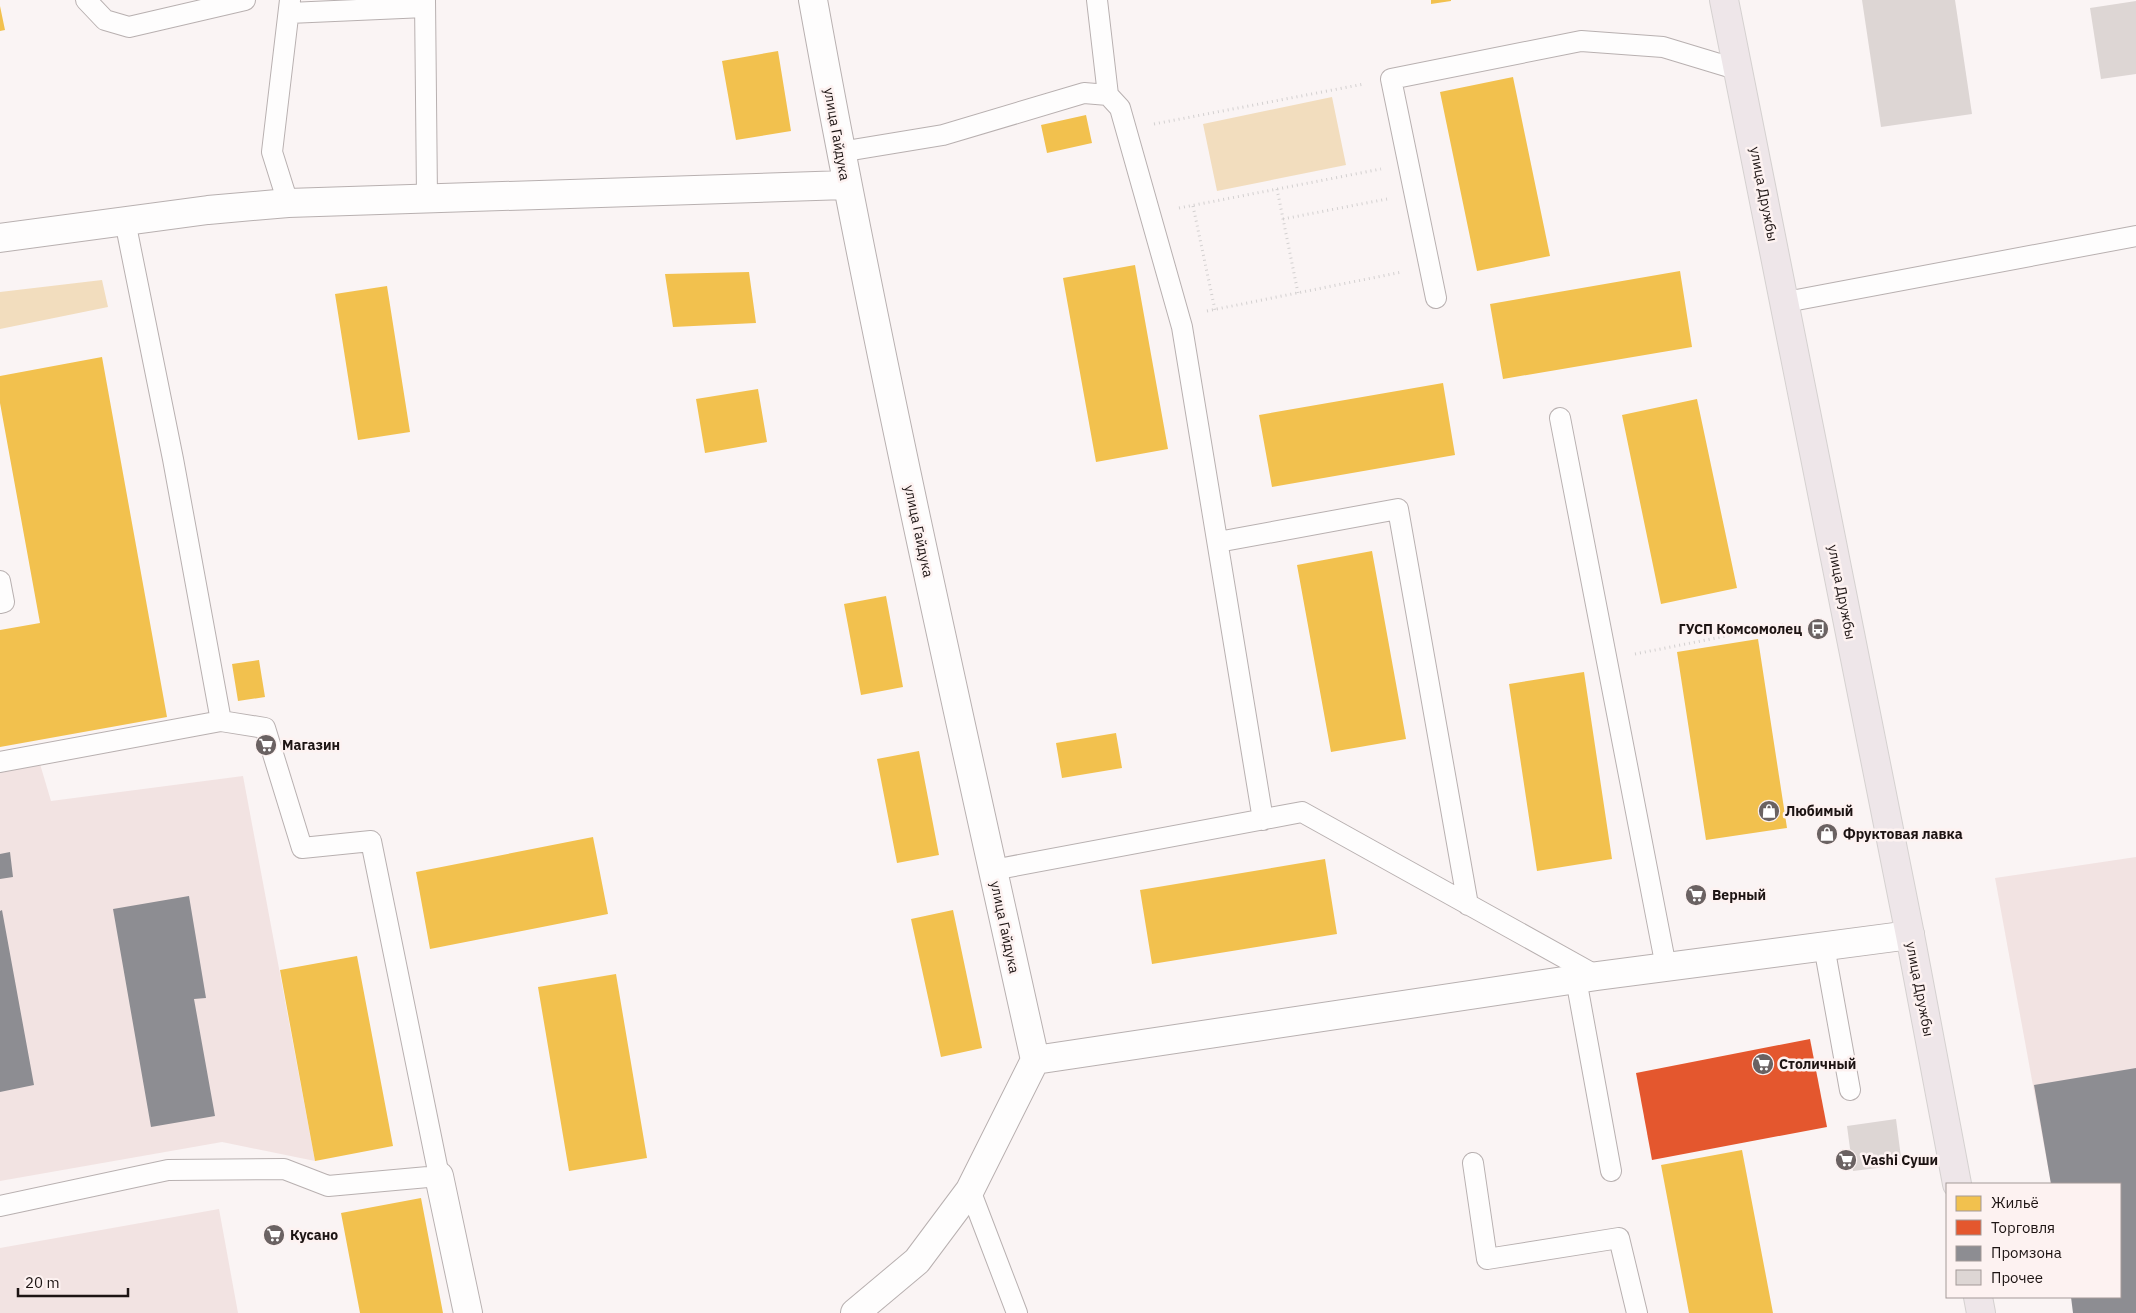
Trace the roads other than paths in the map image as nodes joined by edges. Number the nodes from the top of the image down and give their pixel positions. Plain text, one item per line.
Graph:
1 (86, 0) edge
2 (245, 0) edge
3 (813, 0) edge
4 (1097, 0) edge
5 (1724, 0) edge
6 (425, 4) edge
7 (290, 6) edge
8 (1738, 70) junction
9 (1108, 95) junction
10 (840, 152) junction
11 (846, 185) junction
12 (427, 197) junction
13 (288, 203) junction
14 (125, 221) junction
15 (2136, 236) edge
16 (0, 238) edge
17 (1436, 298) dead end
18 (1786, 302) junction
19 (1560, 418) dead end
20 (1218, 542) junction
21 (0, 581) edge
22 (0, 603) edge
23 (221, 720) junction
24 (0, 762) edge
25 (1263, 820) junction
26 (993, 870) junction
27 (1468, 905) junction
28 (1910, 935) junction
29 (1824, 946) junction
30 (1666, 967) junction
31 (1586, 978) junction
32 (1035, 1060) junction
33 (1850, 1090) dead end
34 (1473, 1163) dead end
35 (1611, 1171) dead end
36 (439, 1176) junction
37 (1957, 1183) edge
38 (970, 1190) junction
39 (0, 1206) edge
40 (1978, 1298) edge
41 (468, 1313) edge
42 (855, 1313) edge
43 (1017, 1313) edge
44 (1637, 1313) edge
45 (1981, 1313) edge

1 - 2 lane
3 - 10 street, улица Гайдука
4 - 9 lane
5 - 8 main road, улица Дружбы
6 - 7 lane
6 - 12 lane
7 - 13 lane
8 - 17 lane
8 - 18 main road, улица Дружбы
9 - 10 lane
9 - 20 lane
10 - 11 street, улица Гайдука
11 - 12 street
11 - 26 street, улица Гайдука
12 - 13 street
13 - 14 street
14 - 16 street
14 - 23 lane
15 - 18 lane
18 - 28 main road, улица Дружбы
19 - 30 lane
20 - 25 lane
20 - 27 lane
21 - 22 lane
23 - 24 lane
23 - 36 lane
25 - 26 lane
25 - 27 lane
26 - 32 street, улица Гайдука
27 - 31 lane
28 - 29 street
28 - 37 main road, улица Дружбы
29 - 30 street
29 - 33 lane
30 - 31 street
31 - 32 street
31 - 35 lane
32 - 38 street
34 - 44 lane
36 - 39 lane
36 - 41 street
38 - 42 street
38 - 43 lane
40 - 45 main road

